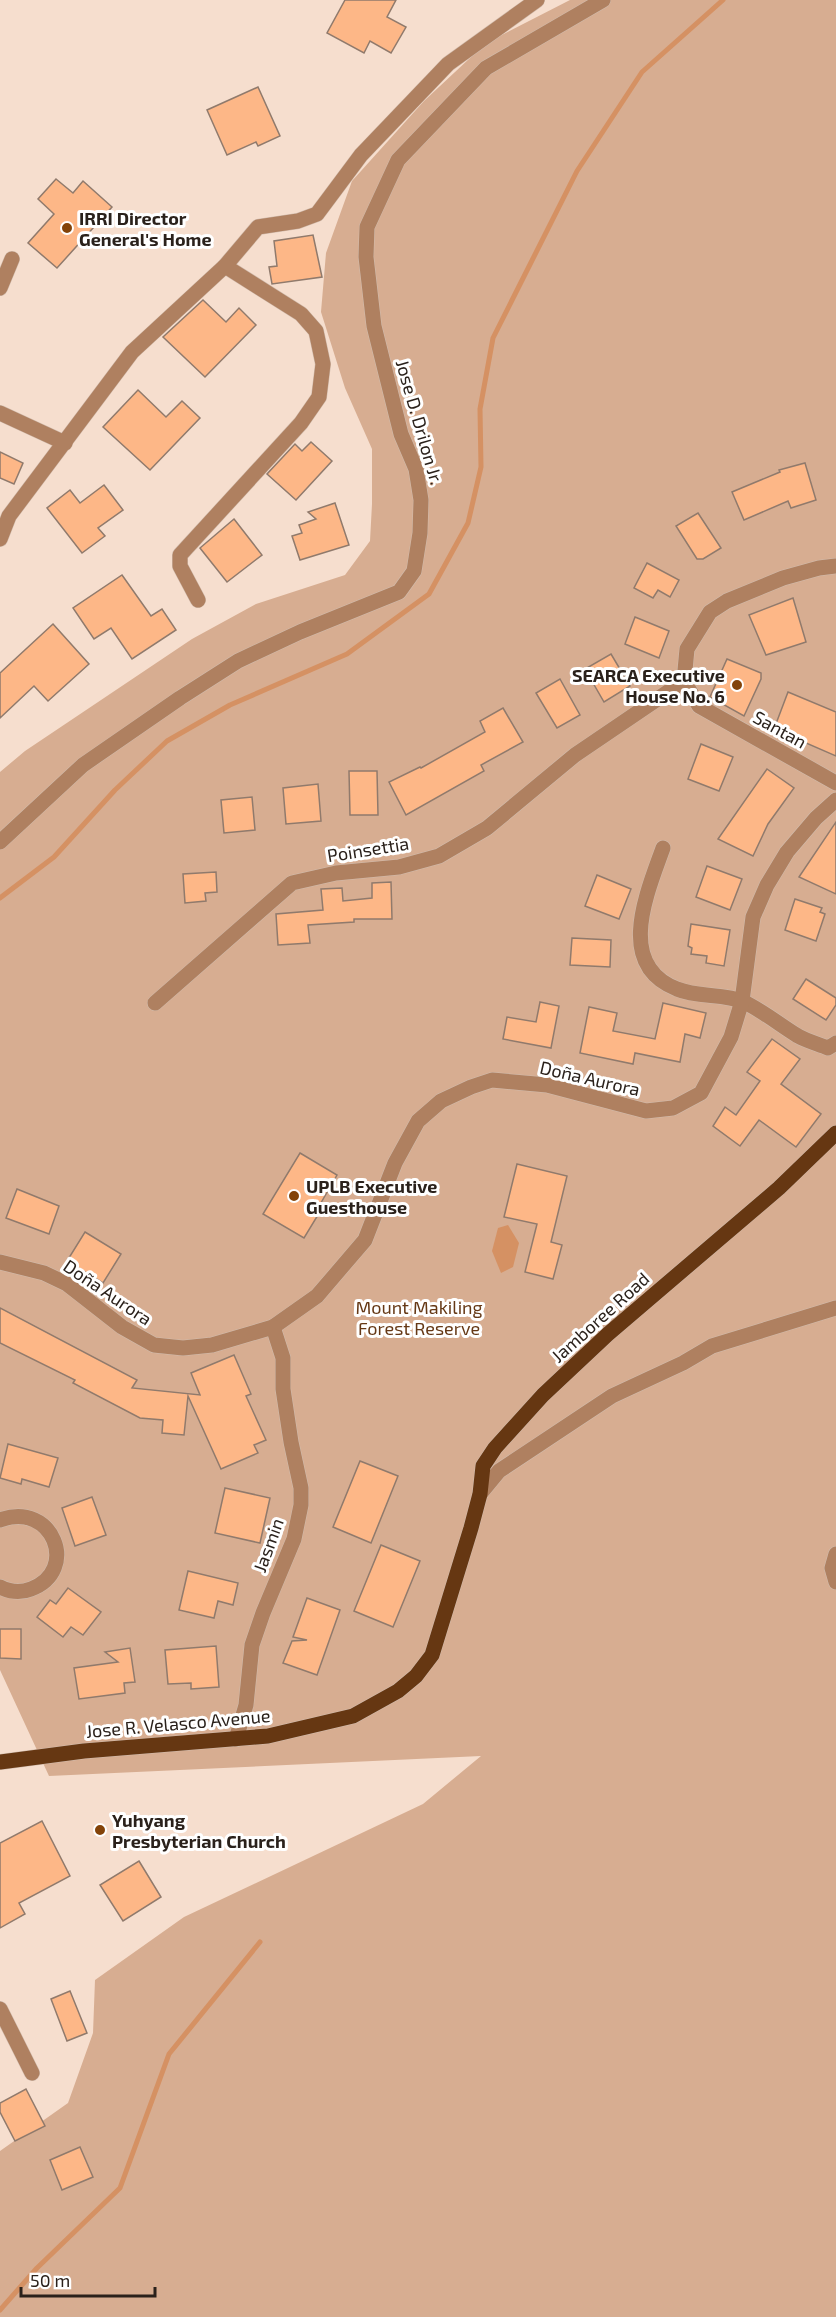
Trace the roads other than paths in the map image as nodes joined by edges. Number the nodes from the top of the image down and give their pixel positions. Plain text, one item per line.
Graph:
1 (537, 0) edge
2 (603, 0) edge
3 (12, 260) dead end
4 (225, 266) junction
5 (0, 288) edge
6 (0, 413) edge
7 (65, 443) junction
8 (0, 539) edge
9 (836, 566) edge
10 (198, 600) dead end
11 (684, 681) junction
12 (836, 783) edge
13 (836, 800) edge
14 (0, 842) edge
15 (663, 848) dead end
16 (742, 1001) junction
17 (155, 1003) dead end
18 (836, 1042) edge
19 (836, 1133) edge
20 (0, 1262) edge
21 (836, 1308) edge
22 (273, 1327) junction
23 (480, 1494) junction
24 (0, 1520) edge
25 (836, 1554) edge
26 (456, 1574) joint
27 (836, 1582) edge
28 (0, 1587) edge
29 (236, 1739) junction
30 (0, 1762) edge
31 (0, 2009) edge
32 (33, 2073) dead end

1 - 4 street
2 - 14 street, Jose D. Drilon Jr.
3 - 5 street
4 - 7 street
4 - 10 street
6 - 7 street
7 - 8 street
9 - 11 street
11 - 12 street, Santan
11 - 17 street, Poinsettia
13 - 16 street, Doña Aurora
15 - 16 street
16 - 18 street
16 - 22 street, Doña Aurora
19 - 23 main road, Jamboree Road
20 - 22 street, Doña Aurora
21 - 23 street
22 - 29 street, Jasmin
23 - 26 main road, Jamboree Road
24 - 28 street
25 - 27 street
26 - 29 main road, Jose R. Velasco Avenue
29 - 30 main road, Jose R. Velasco Avenue
31 - 32 street

